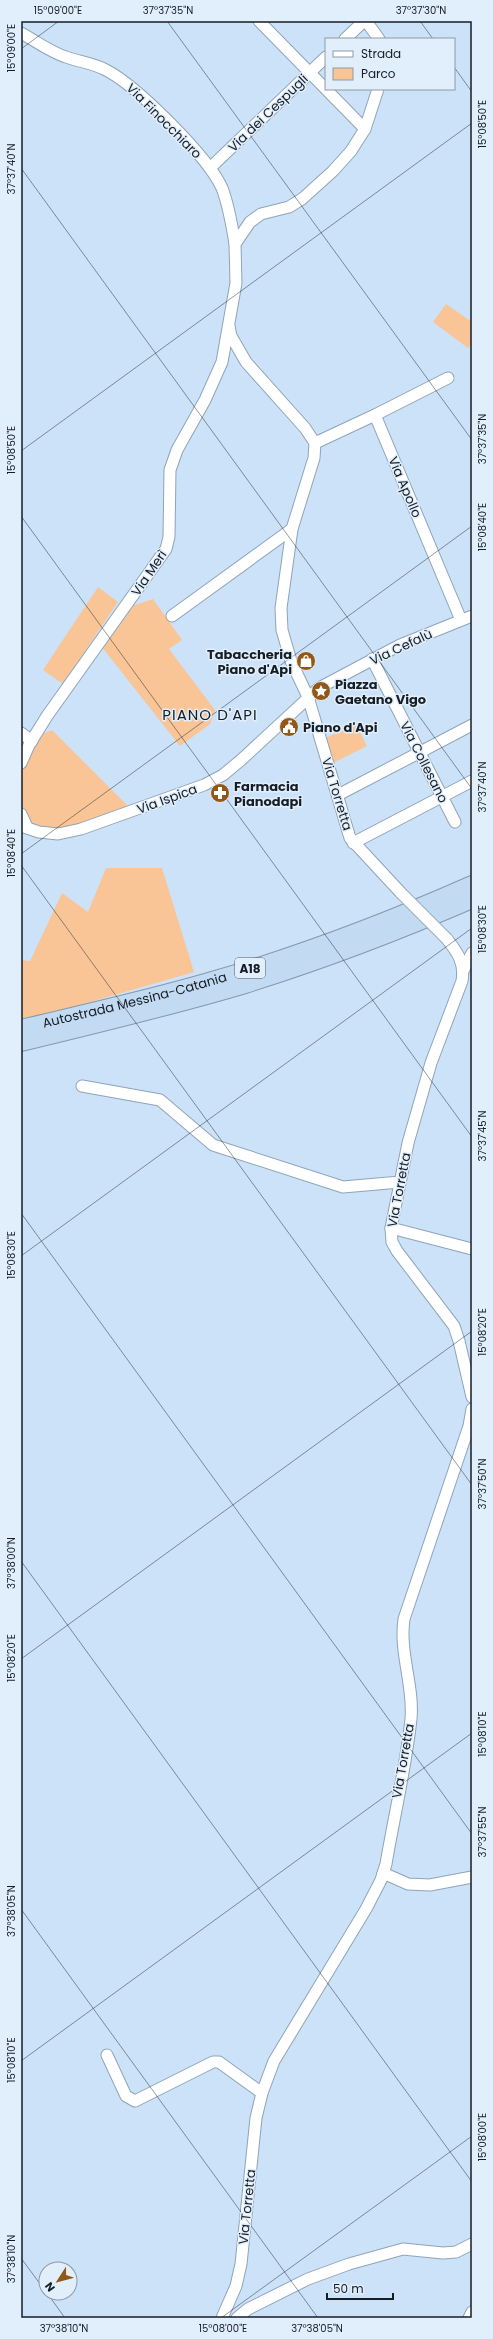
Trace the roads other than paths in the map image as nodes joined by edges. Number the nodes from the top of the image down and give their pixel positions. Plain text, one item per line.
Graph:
1 (259, 21) edge
2 (365, 21) edge
3 (21, 32) edge
4 (346, 38) edge
5 (378, 38) edge
6 (325, 59) edge
7 (309, 74) junction
8 (378, 90) edge
9 (365, 130) junction
10 (210, 168) junction
11 (235, 244) junction
12 (228, 323) junction
13 (222, 362) junction
14 (246, 362) junction
15 (448, 378) dead end
16 (375, 415) junction
17 (315, 443) junction
18 (292, 529) junction
19 (172, 616) dead end
20 (472, 616) edge
21 (461, 620) junction
22 (372, 659) junction
23 (308, 697) junction
24 (472, 725) edge
25 (21, 733) edge
26 (32, 741) junction
27 (420, 752) junction
28 (21, 763) edge
29 (472, 781) edge
30 (338, 795) junction
31 (442, 797) junction
32 (21, 814) edge
33 (455, 822) dead end
34 (24, 827) edge
35 (353, 843) junction
36 (472, 884) edge
37 (472, 900) edge
38 (472, 953) edge
39 (464, 969) junction
40 (21, 1028) edge
41 (21, 1043) edge
42 (82, 1086) dead end
43 (400, 1182) junction
44 (391, 1228) junction
45 (472, 1249) edge
46 (472, 1397) edge
47 (472, 1409) edge
48 (383, 1873) junction
49 (472, 1877) edge
50 (107, 2055) dead end
51 (262, 2093) junction
52 (472, 2244) edge
53 (472, 2312) edge
54 (222, 2318) edge
55 (237, 2318) edge
56 (469, 2318) edge

1 - 7 street
2 - 4 street
2 - 5 street
3 - 10 street, Via Finocchiaro
6 - 7 street, Via dei Cespugli
7 - 9 street
7 - 10 street, Via dei Cespugli
8 - 9 street
9 - 11 street
10 - 11 street, Via Finocchiaro
11 - 12 street, Via Finocchiaro
12 - 13 street, Via Merì
12 - 14 street
13 - 14 street
13 - 26 street, Via Merì
14 - 17 street
15 - 16 street
16 - 17 street
16 - 21 street, Via Apollo
17 - 18 street, Via Torretta
18 - 19 street
18 - 23 street, Via Torretta
20 - 21 street, Via Cefalù
21 - 22 street, Via Cefalù
22 - 23 street, Via Cefalù
22 - 27 street, Via Collesano
23 - 30 street, Via Torretta
23 - 34 street, Via Ispica
24 - 27 street
25 - 26 street
26 - 28 street, Via Merì
27 - 30 street
27 - 31 street, Via Collesano
29 - 31 street
30 - 35 street, Via Torretta
31 - 33 street, Via Collesano
31 - 35 street
32 - 34 street
35 - 39 street, Via Torretta, bridge
36 - 40 highway, Autostrada Messina-Catania / A18
37 - 41 highway, Autostrada Messina-Catania / A18
38 - 39 street, Via Torretta
39 - 43 street, Via Torretta
42 - 43 street
43 - 44 street, Via Torretta
44 - 45 street
44 - 46 street, Via Torretta
47 - 48 street, Via Torretta
48 - 49 street
48 - 51 street, Via Torretta
50 - 51 street
51 - 54 street, Via Torretta
52 - 55 street
53 - 56 street

